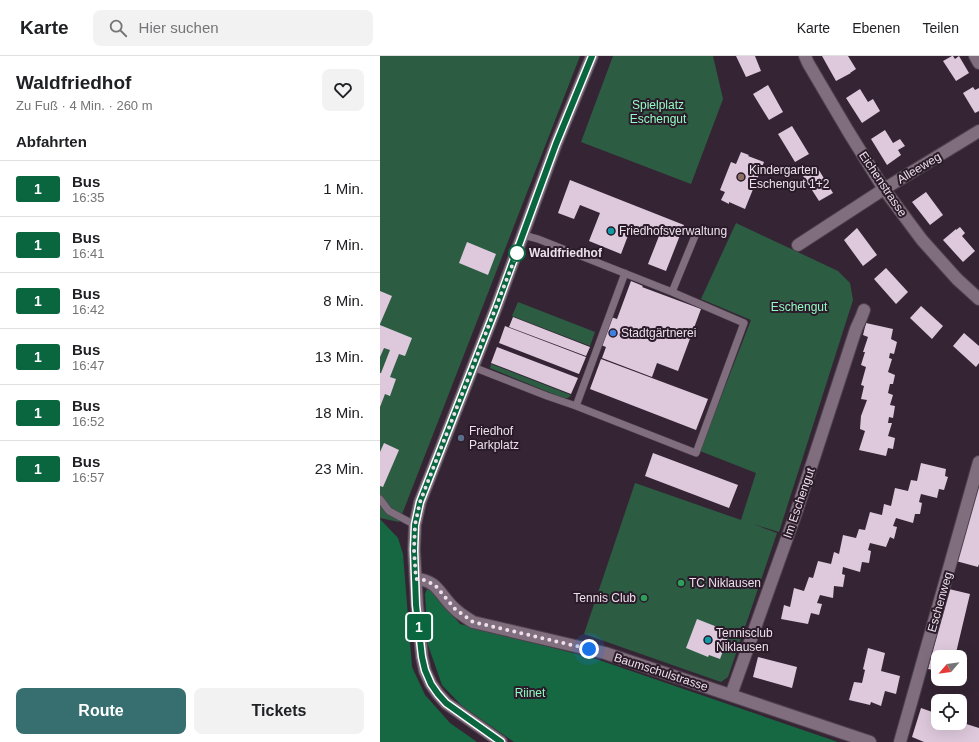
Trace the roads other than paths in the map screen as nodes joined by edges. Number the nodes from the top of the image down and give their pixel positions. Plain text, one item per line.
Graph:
1 (592, 56) edge
2 (805, 56) edge
3 (975, 56) edge
4 (979, 63) edge
5 (979, 131) edge
6 (884, 189) junction
7 (523, 235) junction
8 (695, 236) dead end
9 (798, 245) dead end
10 (625, 273) junction
11 (672, 292) junction
12 (979, 299) edge
13 (864, 310) dead end
14 (473, 367) junction
15 (576, 406) junction
16 (979, 462) edge
17 (380, 499) edge
18 (415, 525) junction
19 (416, 579) junction
20 (731, 695) junction
21 (501, 742) edge
22 (870, 742) edge
23 (900, 742) edge

1 - 7 street
2 - 6 street, Eichenstrasse
3 - 4 street
5 - 6 street, Alleeweg
6 - 9 street, Alleeweg
6 - 12 street, Eichenstrasse
7 - 10 lane
7 - 14 street
8 - 11 lane
10 - 11 lane
10 - 15 lane
11 - 15 lane
13 - 20 street, Im Eschengut
14 - 15 lane
14 - 18 street
16 - 23 street, Eschenweg
17 - 18 lane
18 - 19 street
19 - 20 street, Baumschulstrasse
19 - 21 street
20 - 22 street, Baumschulstrasse

